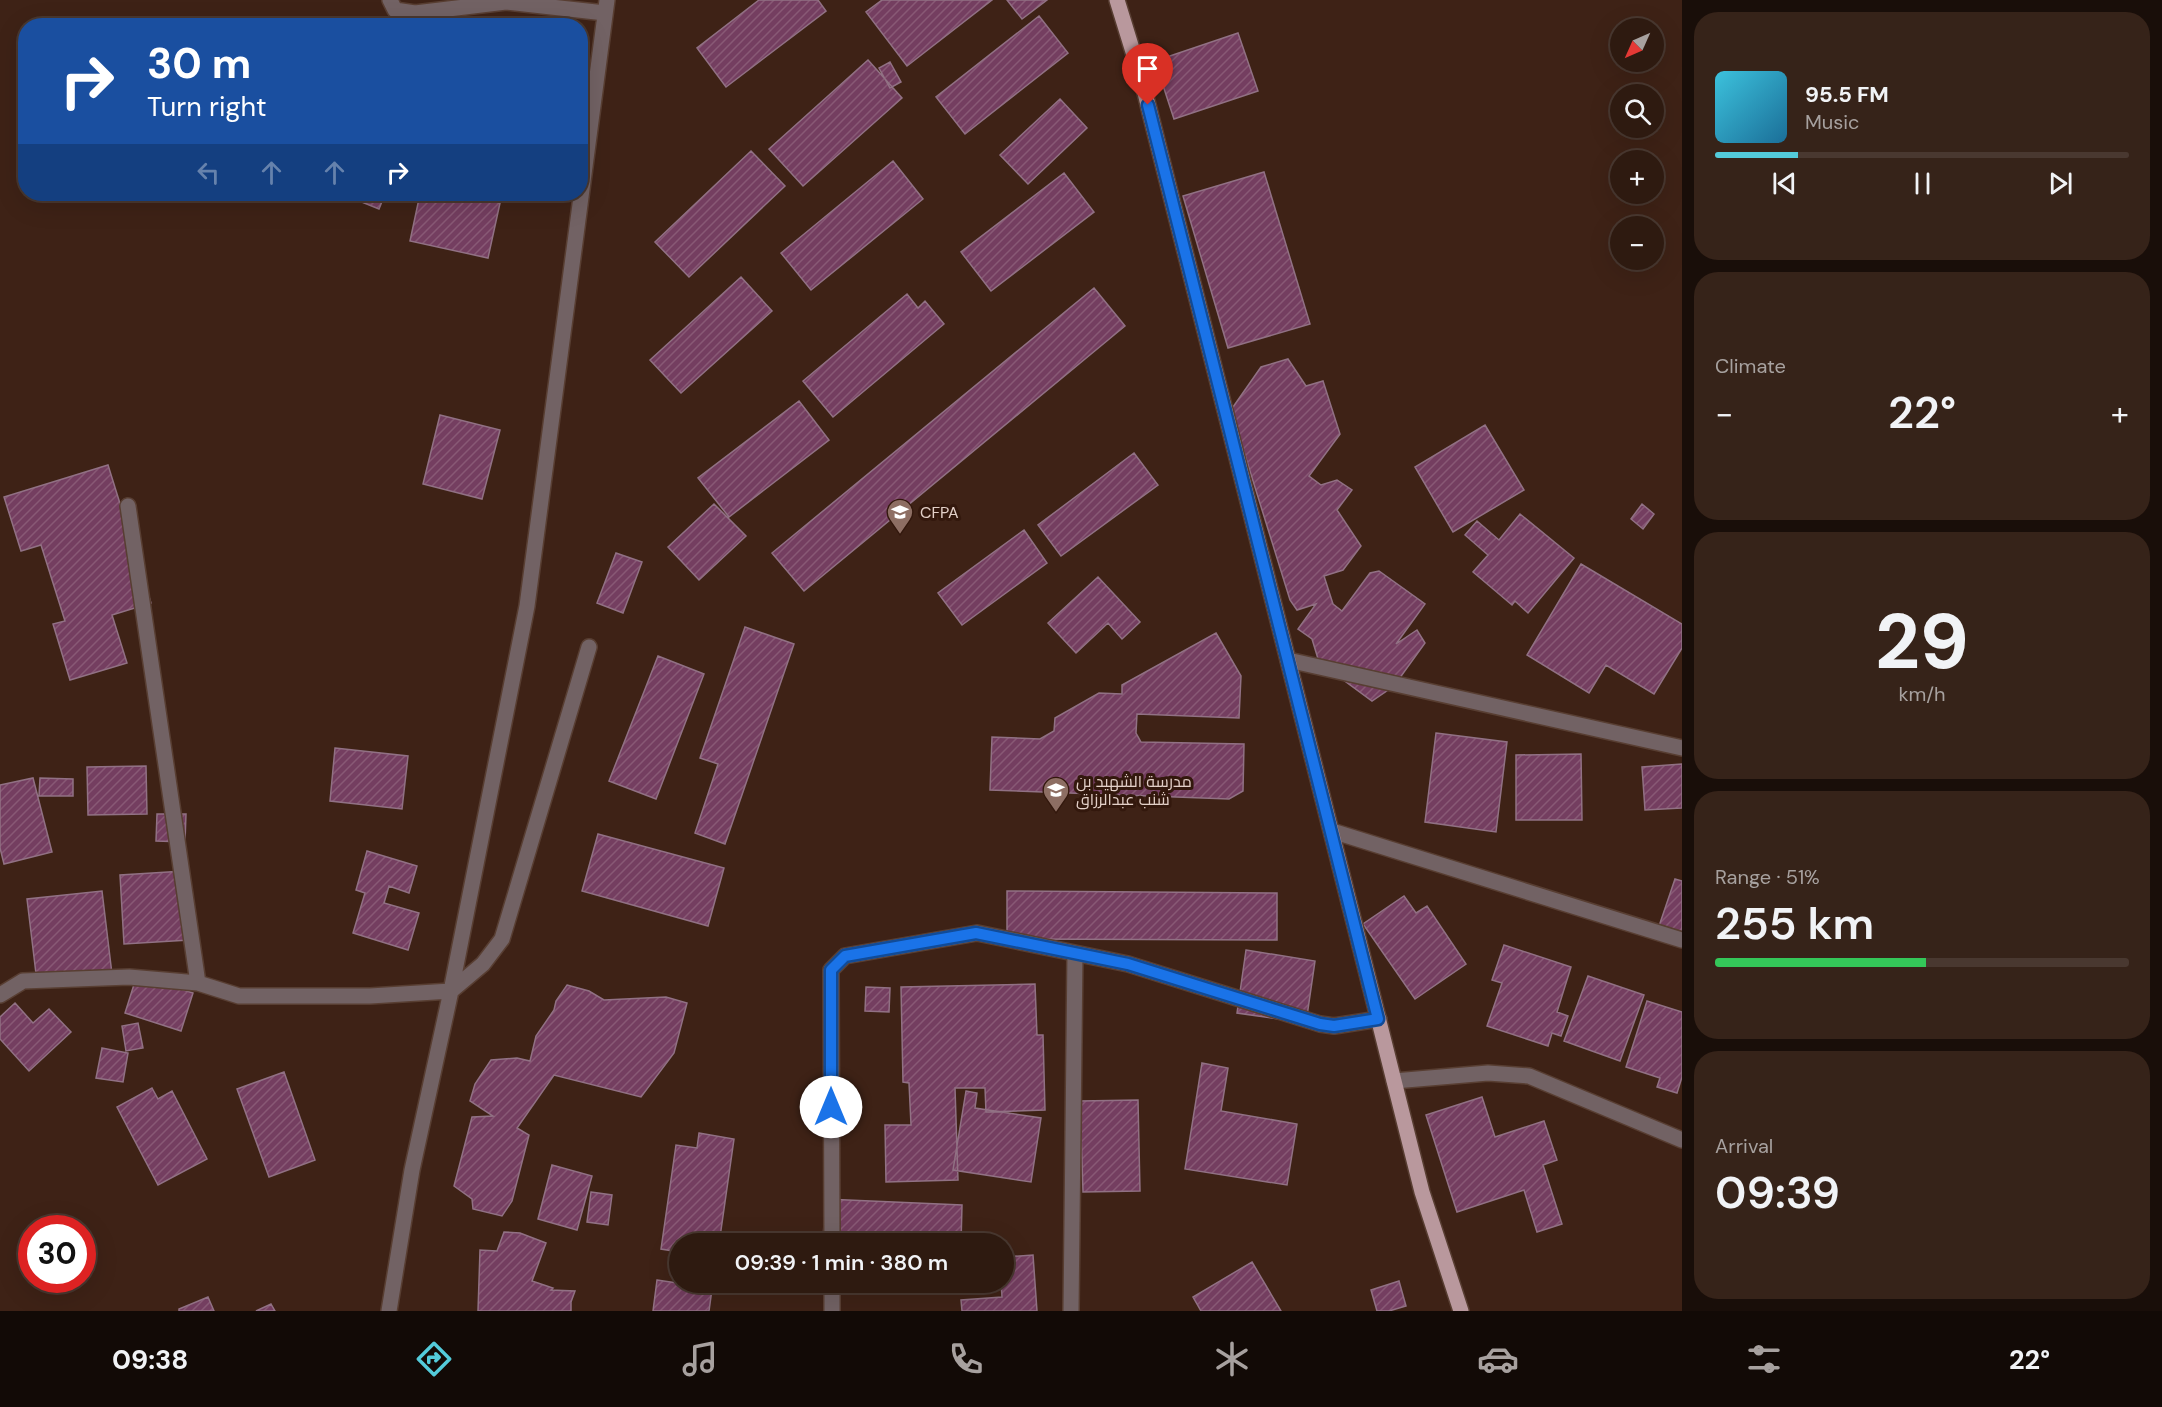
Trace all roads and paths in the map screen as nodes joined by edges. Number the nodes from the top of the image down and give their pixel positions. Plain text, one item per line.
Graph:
1 (390, 0) edge
2 (1117, 0) edge
3 (606, 7) edge
4 (588, 143) edge
5 (580, 201) edge
6 (128, 506) dead end
7 (589, 647) dead end
8 (1288, 660) junction
9 (1682, 748) edge
10 (1332, 831) junction
11 (1682, 940) edge
12 (1075, 953) junction
13 (198, 982) junction
14 (451, 991) junction
15 (0, 995) edge
16 (1378, 1019) junction
17 (1394, 1081) junction
18 (1682, 1140) edge
19 (832, 1233) edge
20 (832, 1293) edge
21 (388, 1311) edge
22 (832, 1311) edge
23 (1071, 1311) edge
24 (1461, 1311) edge

1 - 3 street
2 - 8 main road
3 - 4 street
5 - 14 street
6 - 13 street
7 - 14 street
8 - 9 street
8 - 10 main road
10 - 11 street
10 - 16 main road
12 - 16 street
12 - 19 street
12 - 23 street
13 - 14 street
13 - 15 street
14 - 21 street
16 - 17 main road
17 - 18 street
17 - 24 main road
20 - 22 street

